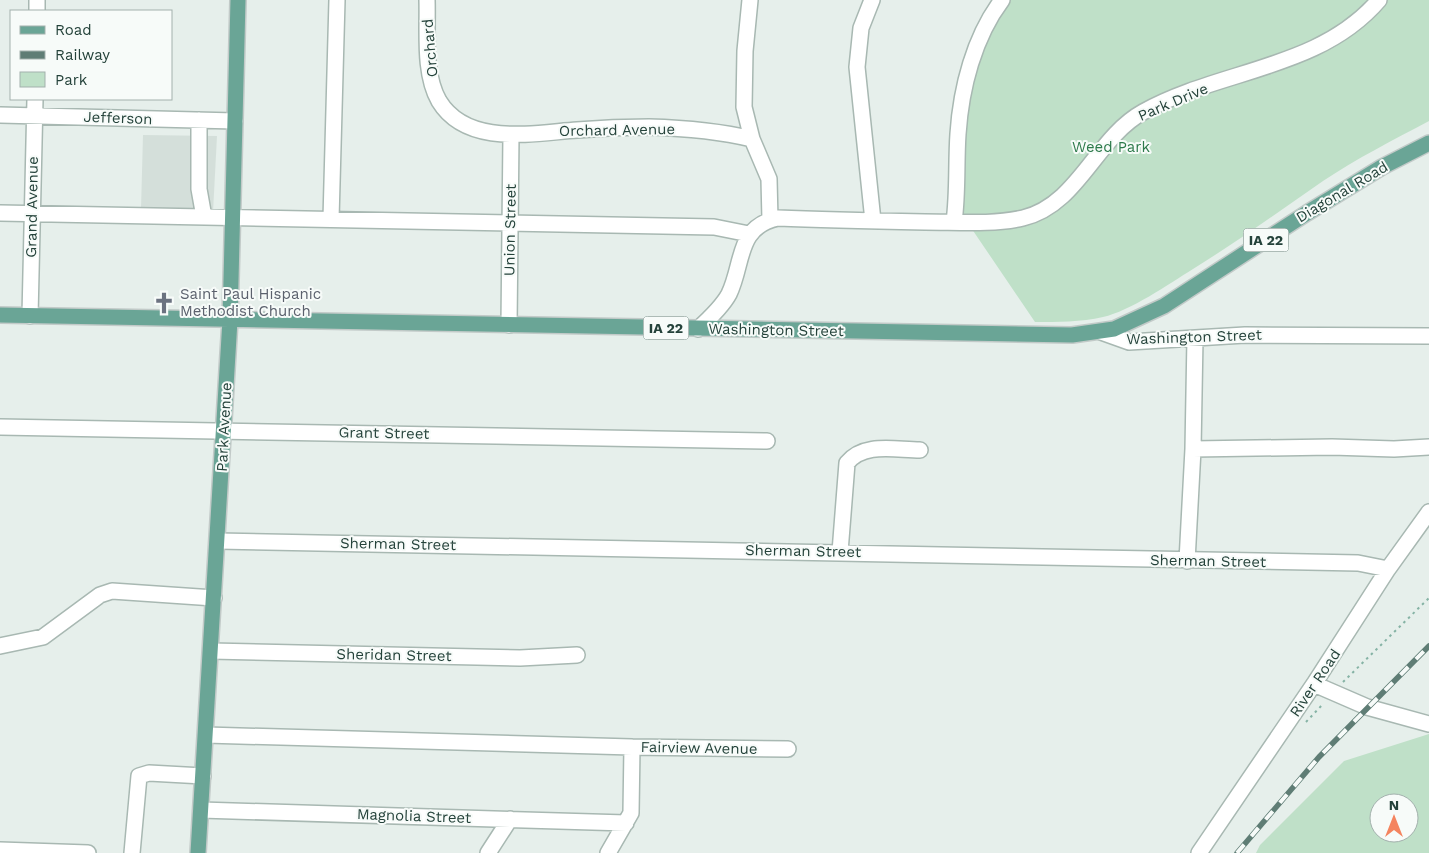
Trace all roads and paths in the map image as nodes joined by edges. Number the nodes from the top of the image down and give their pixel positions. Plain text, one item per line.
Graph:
1 (238, 0) edge
2 (337, 0) edge
3 (427, 0) edge
4 (750, 0) edge
5 (872, 0) edge
6 (1002, 0) edge
7 (1379, 0) edge
8 (35, 100) edge
9 (0, 115) edge
10 (34, 116) junction
11 (198, 120) junction
12 (235, 121) junction
13 (512, 135) junction
14 (752, 139) junction
15 (1429, 143) edge
16 (0, 213) edge
17 (32, 213) junction
18 (204, 217) junction
19 (233, 218) junction
20 (331, 219) junction
21 (770, 220) junction
22 (873, 221) junction
23 (510, 222) junction
24 (954, 222) junction
25 (749, 234) junction
26 (0, 315) edge
27 (30, 316) junction
28 (230, 320) junction
29 (509, 325) junction
30 (698, 329) junction
31 (1101, 332) junction
32 (1429, 336) edge
33 (1195, 338) junction
34 (0, 427) edge
35 (224, 432) junction
36 (768, 440) dead end
37 (1429, 447) edge
38 (1193, 449) junction
39 (920, 450) dead end
40 (1429, 512) edge
41 (218, 540) junction
42 (840, 552) junction
43 (1187, 561) junction
44 (1388, 569) junction
45 (214, 598) junction
46 (1429, 598) edge
47 (0, 646) edge
48 (211, 651) junction
49 (577, 655) dead end
50 (1314, 684) junction
51 (1334, 692) junction
52 (1429, 724) edge
53 (1301, 728) dead end
54 (206, 735) junction
55 (632, 747) junction
56 (788, 749) dead end
57 (203, 776) junction
58 (201, 810) junction
59 (510, 818) junction
60 (626, 823) junction
61 (0, 850) edge
62 (88, 853) edge
63 (132, 853) edge
64 (198, 853) edge
65 (488, 853) edge
66 (608, 853) edge
67 (1199, 853) edge

1 - 12 main road, Park Avenue
2 - 20 street
3 - 13 street, Orchard
4 - 14 street
5 - 22 street
6 - 24 street
7 - 24 street, Park Drive
8 - 10 street, Grand Avenue
9 - 10 street, Jefferson
10 - 11 street, Jefferson
10 - 17 street, Grand Avenue
11 - 12 street, Jefferson
11 - 18 street
12 - 19 main road, Park Avenue
13 - 14 street, Orchard Avenue
13 - 23 street, Union Street
14 - 21 street
15 - 31 main road, Diagonal Road / IA 22
16 - 17 street
17 - 18 street
17 - 27 street, Grand Avenue
18 - 19 street
19 - 20 street
19 - 28 main road, Park Avenue
20 - 23 street
21 - 22 street, Park Drive
21 - 25 street
22 - 24 street, Park Drive
23 - 25 street
23 - 29 street, Union Street
25 - 30 street
26 - 27 main road, Washington Street
27 - 28 main road, Washington Street
28 - 29 main road, Washington Street / IA 22
28 - 35 main road, Park Avenue
29 - 30 main road, Washington Street / IA 22
30 - 31 main road, Washington Street / IA 22
31 - 33 street, Washington Street
32 - 33 street, Washington Street
33 - 38 street
34 - 35 street, Grant Street
35 - 36 street, Grant Street
35 - 41 main road, Park Avenue
37 - 38 street
38 - 43 street
39 - 42 street
40 - 44 street, River Road
41 - 42 street, Sherman Street
41 - 45 main road, Park Avenue
42 - 43 street, Sherman Street
43 - 44 street, Sherman Street
44 - 50 street, River Road
45 - 47 street
45 - 48 main road, Park Avenue
46 - 51 path
48 - 49 street, Sheridan Street
48 - 54 main road, Park Avenue
50 - 51 street
50 - 67 street, River Road
51 - 52 street
51 - 53 path
54 - 55 street
54 - 57 main road, Park Avenue
55 - 56 street, Fairview Avenue
55 - 60 street, Fairview Avenue
57 - 58 main road, Park Avenue
57 - 63 street
58 - 59 street, Magnolia Street
58 - 64 main road, Park Avenue
59 - 60 street, Magnolia Street
59 - 65 street
60 - 66 street, Fairview Avenue
61 - 62 street

